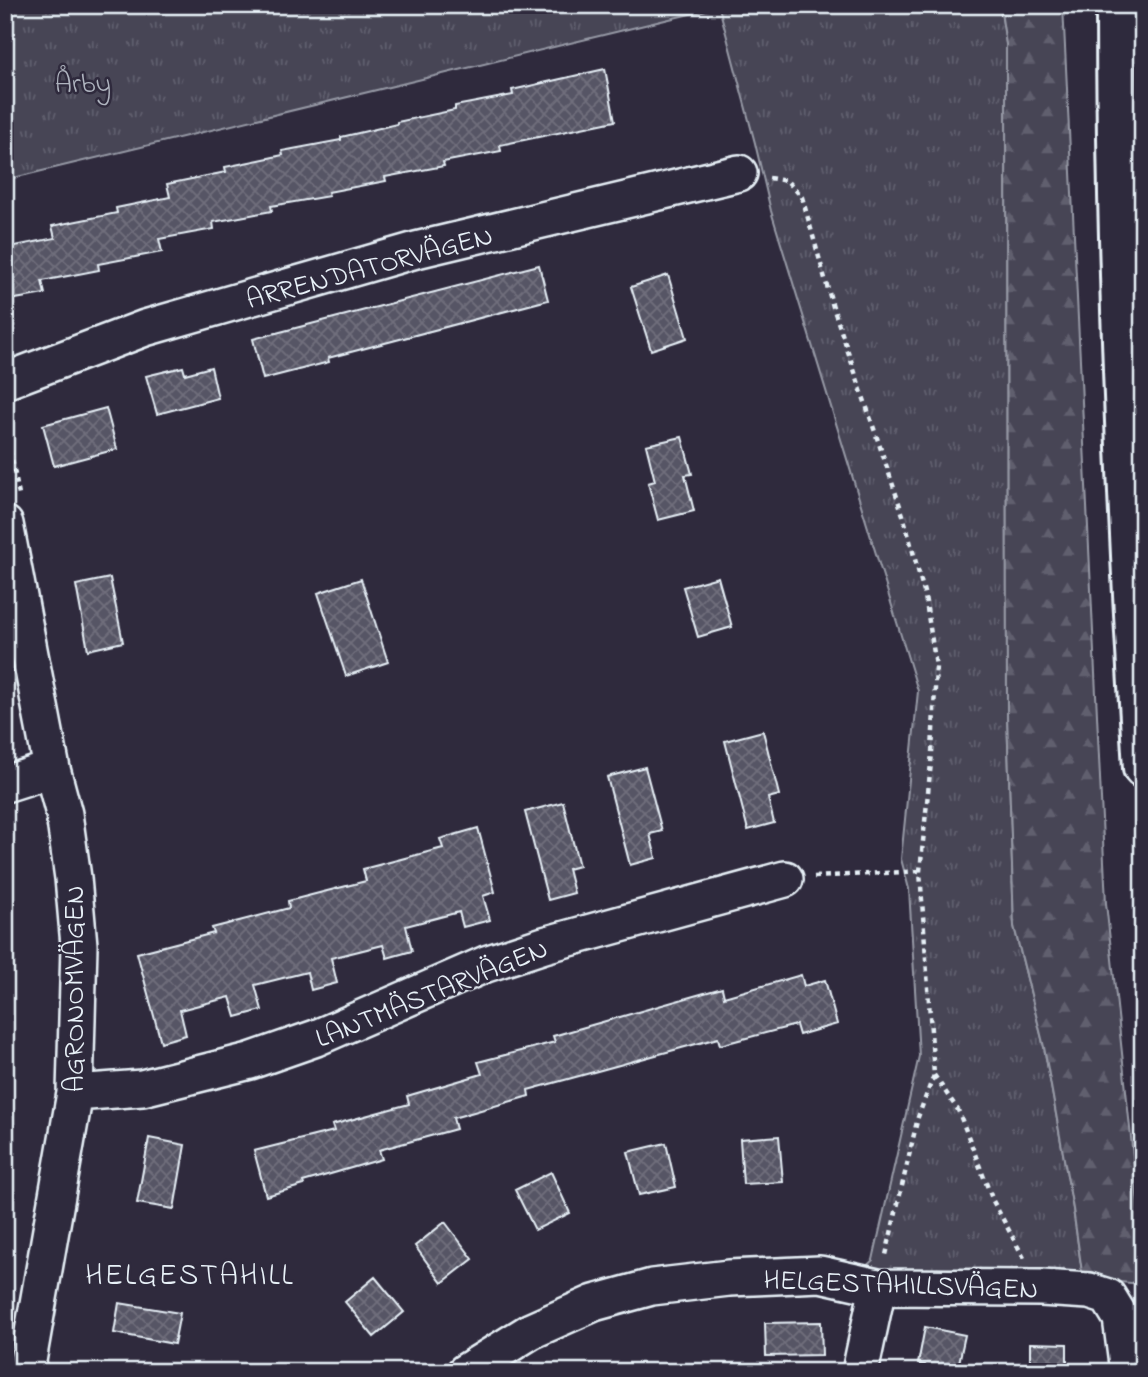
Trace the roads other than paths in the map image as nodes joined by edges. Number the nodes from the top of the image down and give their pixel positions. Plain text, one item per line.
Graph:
1 (1116, 5) edge
2 (739, 173) road end
3 (5, 381) edge
4 (5, 524) edge
5 (1143, 768) edge
6 (52, 769) junction
7 (5, 784) edge
8 (785, 879) road end
9 (75, 1093) junction
10 (878, 1287) junction
11 (26, 1372) edge
12 (466, 1372) edge
13 (860, 1372) edge
14 (1128, 1372) edge

1 - 5 highway
2 - 3 street, ARRENDATORVÄGEN
4 - 6 street, AGRONOMVÄGEN
6 - 7 street
6 - 9 street, AGRONOMVÄGEN
8 - 9 street, LANTMÄSTARVÄGEN
9 - 11 street, AGRONOMVÄGEN
10 - 12 street, HELGESTAHILLSVÄGEN
10 - 13 street
10 - 14 street, HELGESTAHILLSVÄGEN

